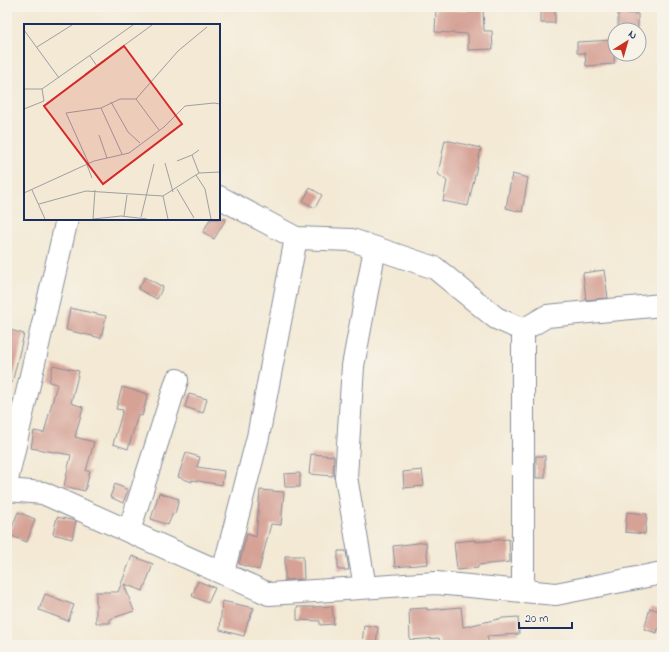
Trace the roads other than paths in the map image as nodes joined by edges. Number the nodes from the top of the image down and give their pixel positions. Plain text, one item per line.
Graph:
1 (220, 198) edge
2 (67, 220) edge
3 (296, 238) junction
4 (375, 248) junction
5 (662, 305) edge
6 (523, 330) junction
7 (177, 380) dead end
8 (7, 480) edge
9 (7, 490) edge
10 (129, 531) junction
11 (222, 572) junction
12 (662, 573) edge
13 (365, 587) junction
14 (524, 591) junction

1 - 3 street
2 - 8 street
3 - 4 street
3 - 11 street
4 - 6 street
4 - 13 street
5 - 6 street
6 - 14 street
7 - 10 street
9 - 10 street
10 - 11 street
11 - 13 street
12 - 14 street
13 - 14 street

